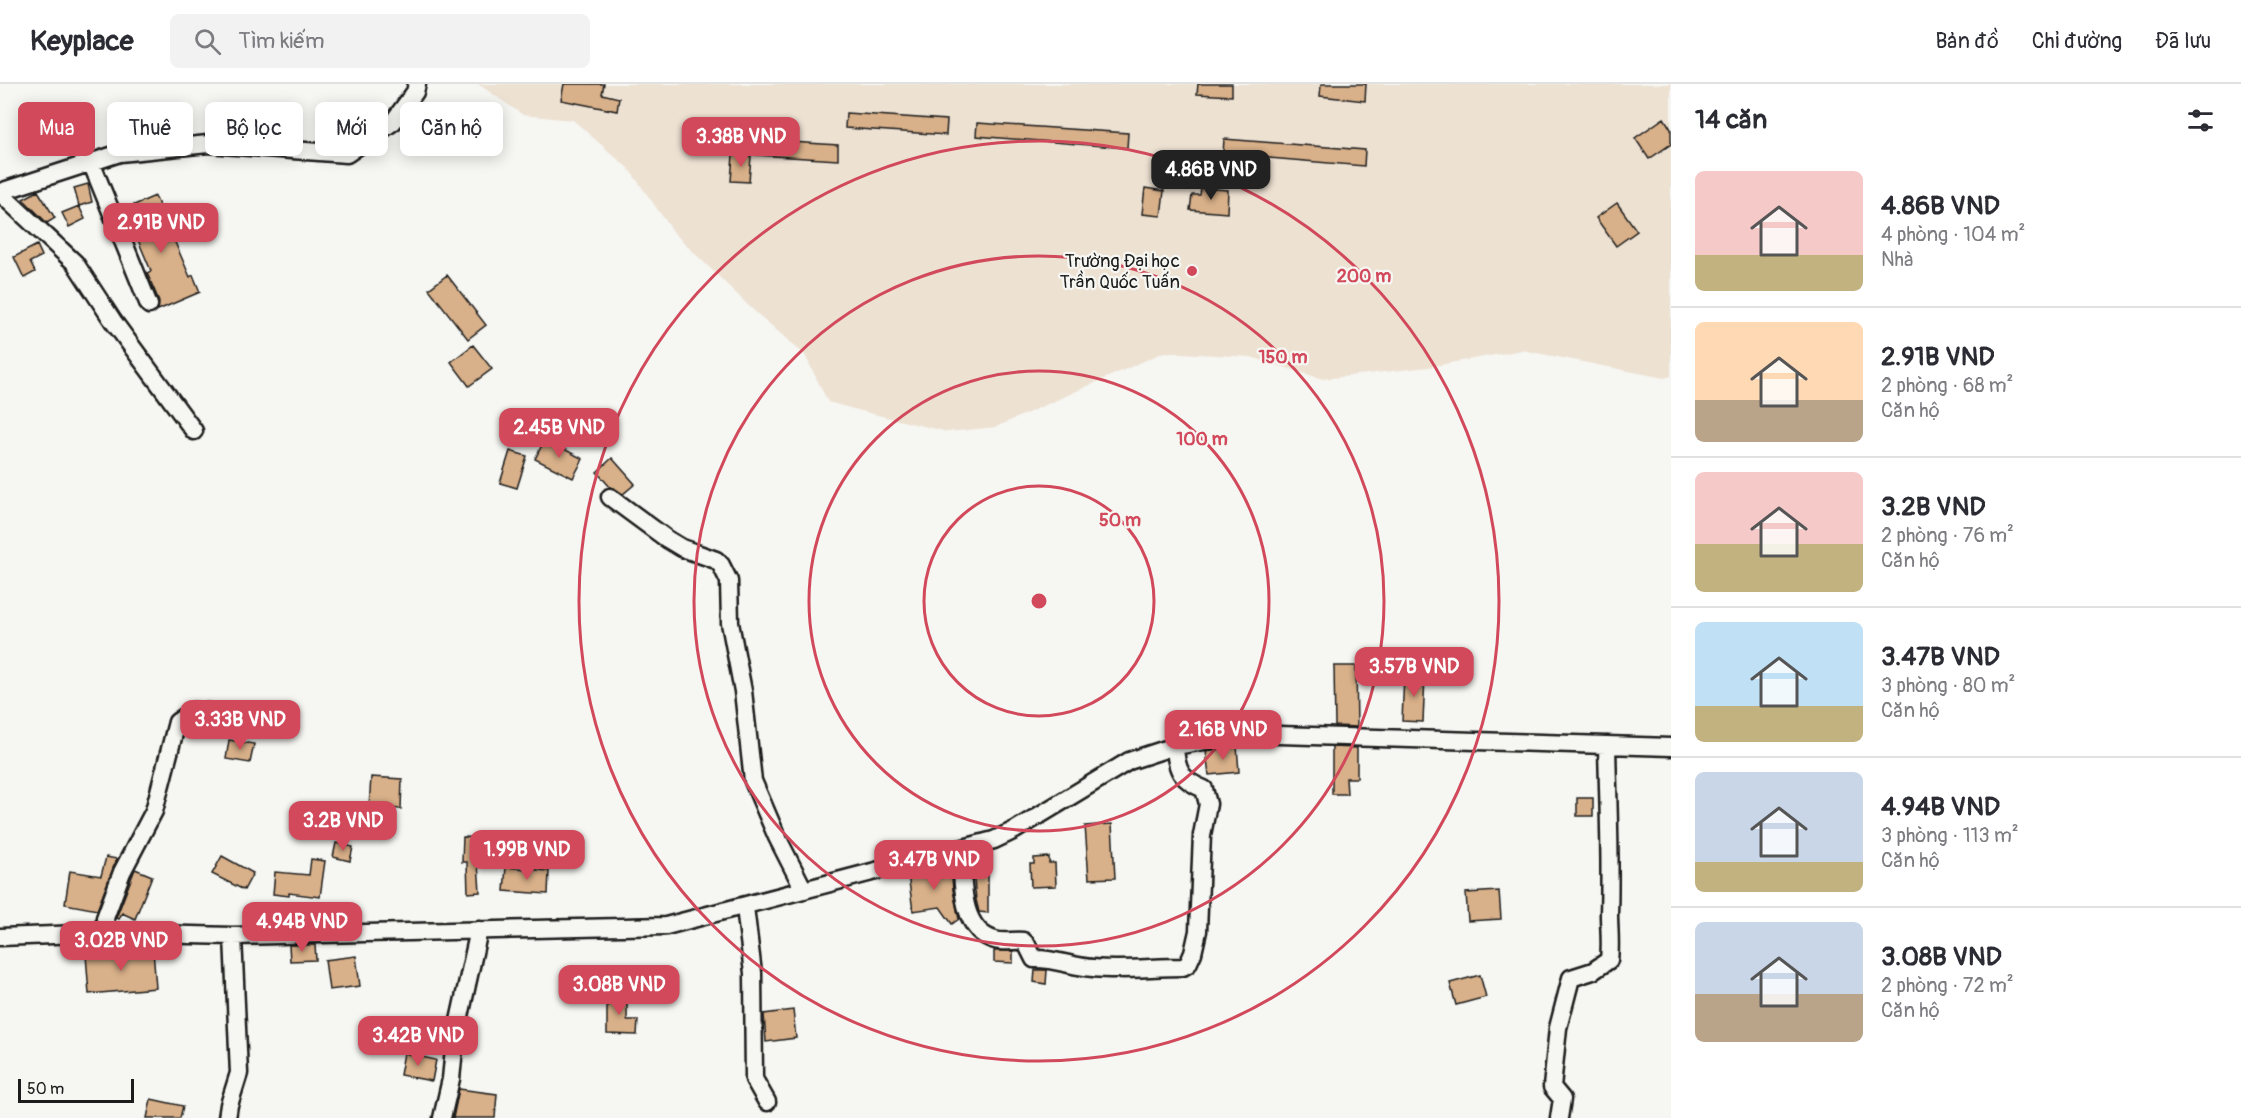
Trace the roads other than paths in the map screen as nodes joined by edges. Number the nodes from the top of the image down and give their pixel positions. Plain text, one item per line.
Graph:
1 (417, 84) edge
2 (91, 162) junction
3 (0, 192) edge
4 (149, 305) dead end
5 (194, 431) dead end
6 (610, 497) dead end
7 (219, 713) dead end
8 (1607, 745) junction
9 (1174, 746) junction
10 (1671, 747) edge
11 (961, 849) junction
12 (804, 890) junction
13 (745, 907) junction
14 (479, 930) junction
15 (107, 933) junction
16 (233, 936) junction
17 (0, 937) edge
18 (767, 1102) dead end
19 (227, 1118) edge
20 (442, 1118) edge
21 (1559, 1118) edge

1 - 2 street
2 - 3 street
2 - 4 street
3 - 5 street
6 - 12 street
7 - 15 street
8 - 9 street
8 - 10 street
8 - 21 street
9 - 11 street
9 - 11 street
11 - 12 street
12 - 13 street
13 - 14 street
13 - 18 street
14 - 16 street
14 - 20 street
15 - 16 street
15 - 17 street
16 - 19 street

